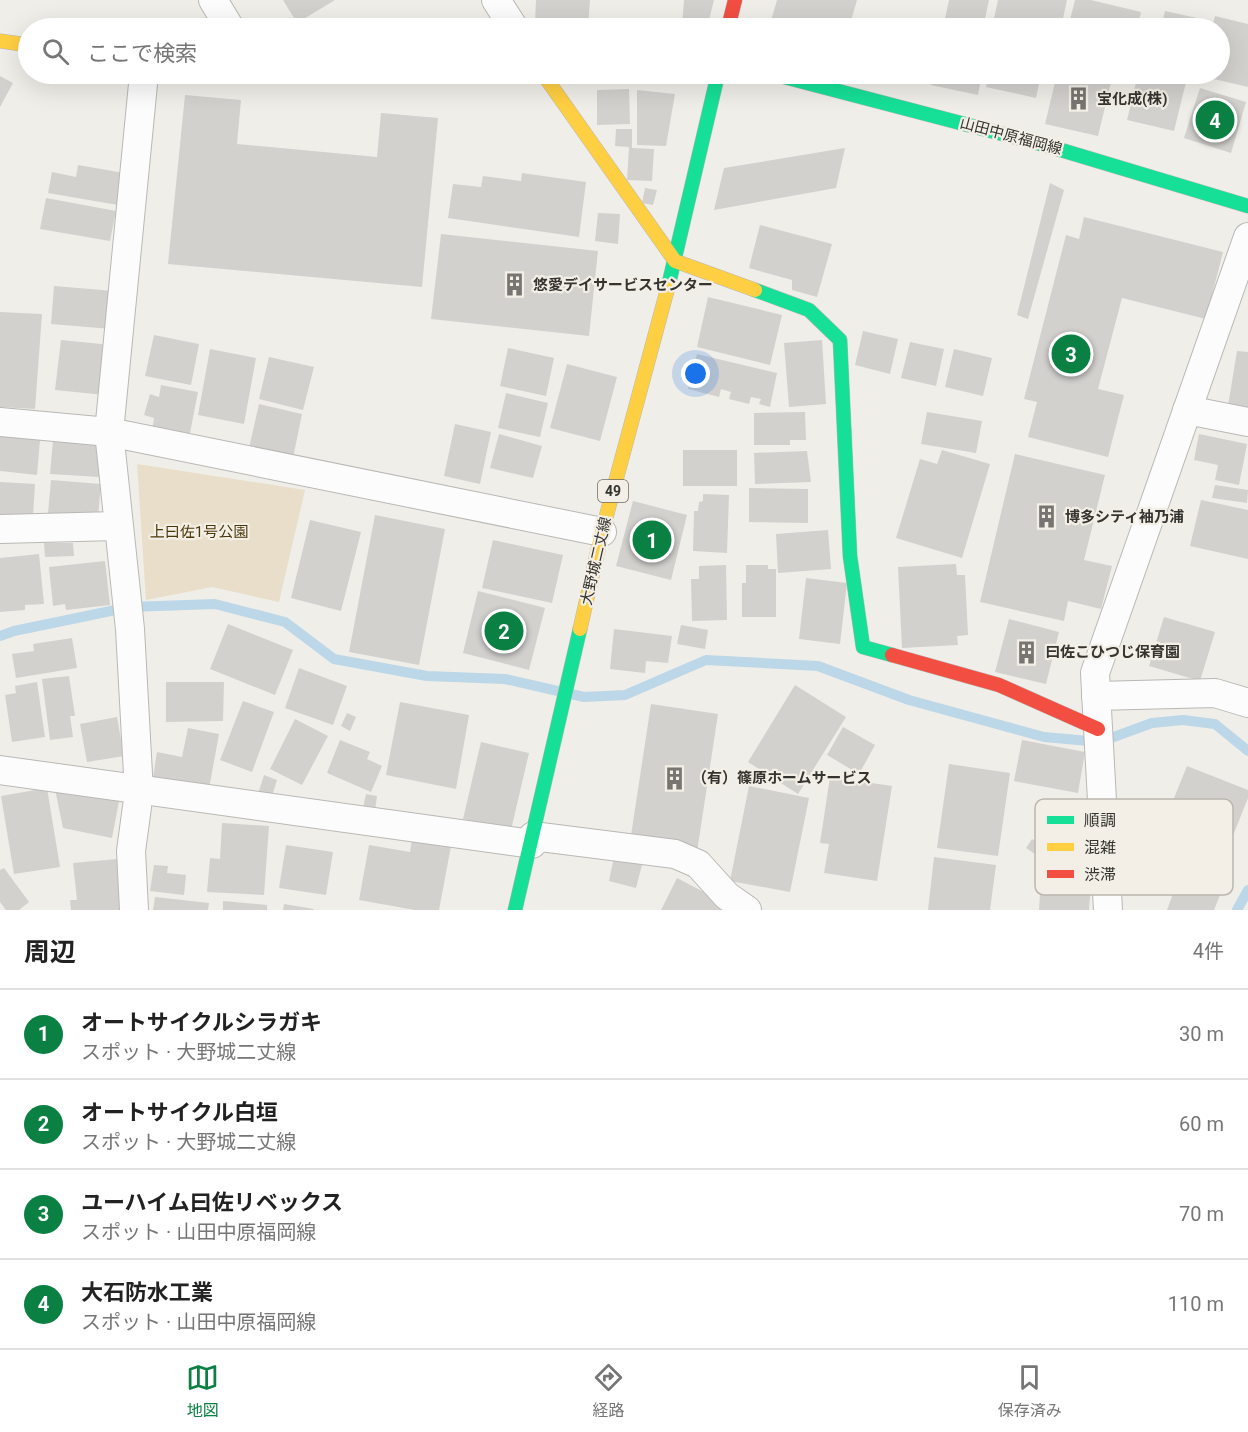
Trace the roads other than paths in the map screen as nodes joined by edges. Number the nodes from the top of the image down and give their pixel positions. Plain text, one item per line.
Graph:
1 (213, 0) edge
2 (496, 0) edge
3 (735, 0) edge
4 (224, 18) edge
5 (508, 18) edge
6 (730, 18) edge
7 (0, 41) edge
8 (18, 44) edge
9 (143, 84) edge
10 (550, 84) edge
11 (716, 84) edge
12 (811, 84) edge
13 (1248, 206) edge
14 (1248, 237) edge
15 (675, 261) junction
16 (1188, 410) junction
17 (0, 422) edge
18 (1248, 422) edge
19 (109, 432) junction
20 (117, 526) junction
21 (0, 530) edge
22 (602, 532) junction
23 (1215, 693) junction
24 (1096, 696) junction
25 (1248, 703) edge
26 (1248, 724) edge
27 (1098, 729) junction
28 (0, 770) edge
29 (139, 792) junction
30 (1102, 799) edge
31 (532, 840) junction
32 (1107, 895) edge
33 (134, 910) edge
34 (515, 910) edge
35 (747, 910) edge
36 (1108, 910) edge

1 - 4 street
2 - 5 street
3 - 6 main road
7 - 8 main road
9 - 19 street
10 - 15 main road
11 - 15 main road, 大野城二丈線 / 49
12 - 13 main road, 山田中原福岡線
14 - 16 street
15 - 22 main road, 大野城二丈線 / 49
15 - 27 main road
16 - 18 street
16 - 24 street
17 - 19 street
19 - 20 street
19 - 22 street
20 - 21 street
20 - 29 street
22 - 31 main road, 大野城二丈線 / 49
23 - 24 street
23 - 25 street
23 - 26 street
24 - 27 street
27 - 30 street
28 - 29 street
29 - 31 street
29 - 33 street
31 - 34 main road, 大野城二丈線 / 49
31 - 35 street
32 - 36 street

